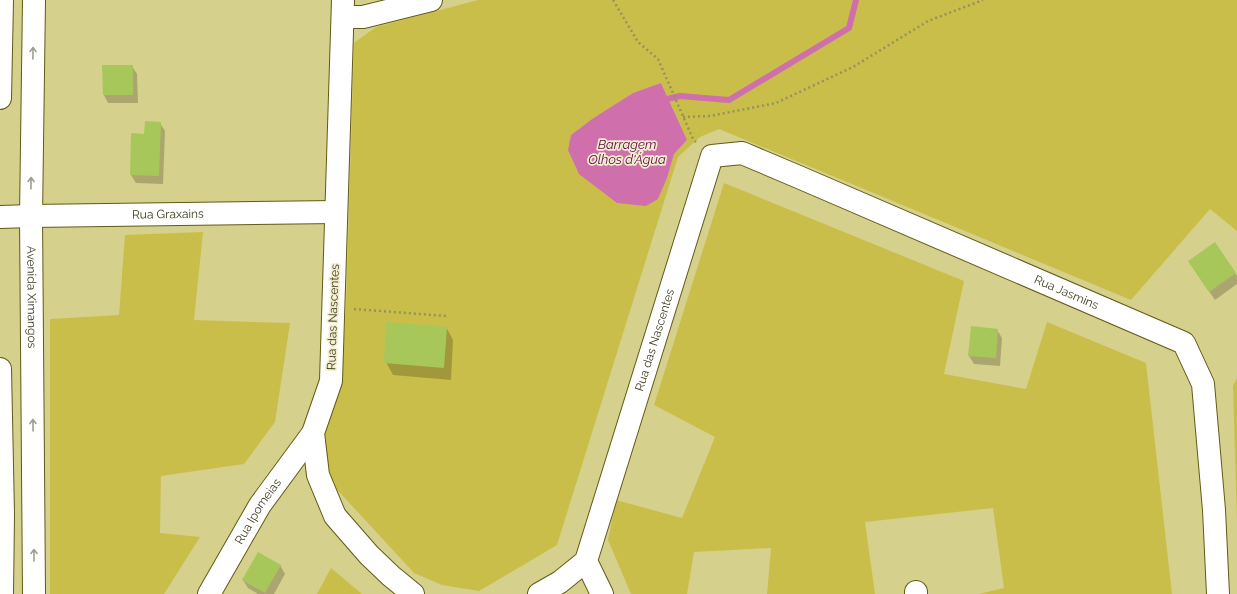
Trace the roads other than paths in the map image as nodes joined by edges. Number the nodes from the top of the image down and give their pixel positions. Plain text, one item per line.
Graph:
1 (2, 0) edge
2 (34, 0) edge
3 (431, 0) edge
4 (343, 8) edge
5 (0, 98) edge
6 (712, 156) joint
7 (336, 212) junction
8 (31, 216) junction
9 (0, 218) edge
10 (0, 369) edge
11 (313, 432) junction
12 (1, 515) edge
13 (586, 561) junction
14 (2, 594) edge
15 (34, 594) edge
16 (209, 594) edge
17 (413, 594) edge
18 (539, 594) edge
19 (602, 594) edge
20 (1218, 594) edge

1 - 5 street
8 -> 2 street, Avenida Ximangos
3 - 4 street
4 - 7 street, Rua das Nascentes
6 - 13 street, Rua das Nascentes
6 - 20 street, Rua Jasmins
7 - 8 street, Rua Graxains
7 - 11 street, Rua das Nascentes
8 - 9 street, Rua Graxains
15 -> 8 street, Avenida Ximangos
10 - 12 street
11 - 16 street, Rua Ipomeias
11 - 17 street, Rua das Nascentes
12 - 14 street
13 - 18 street
13 - 19 street

